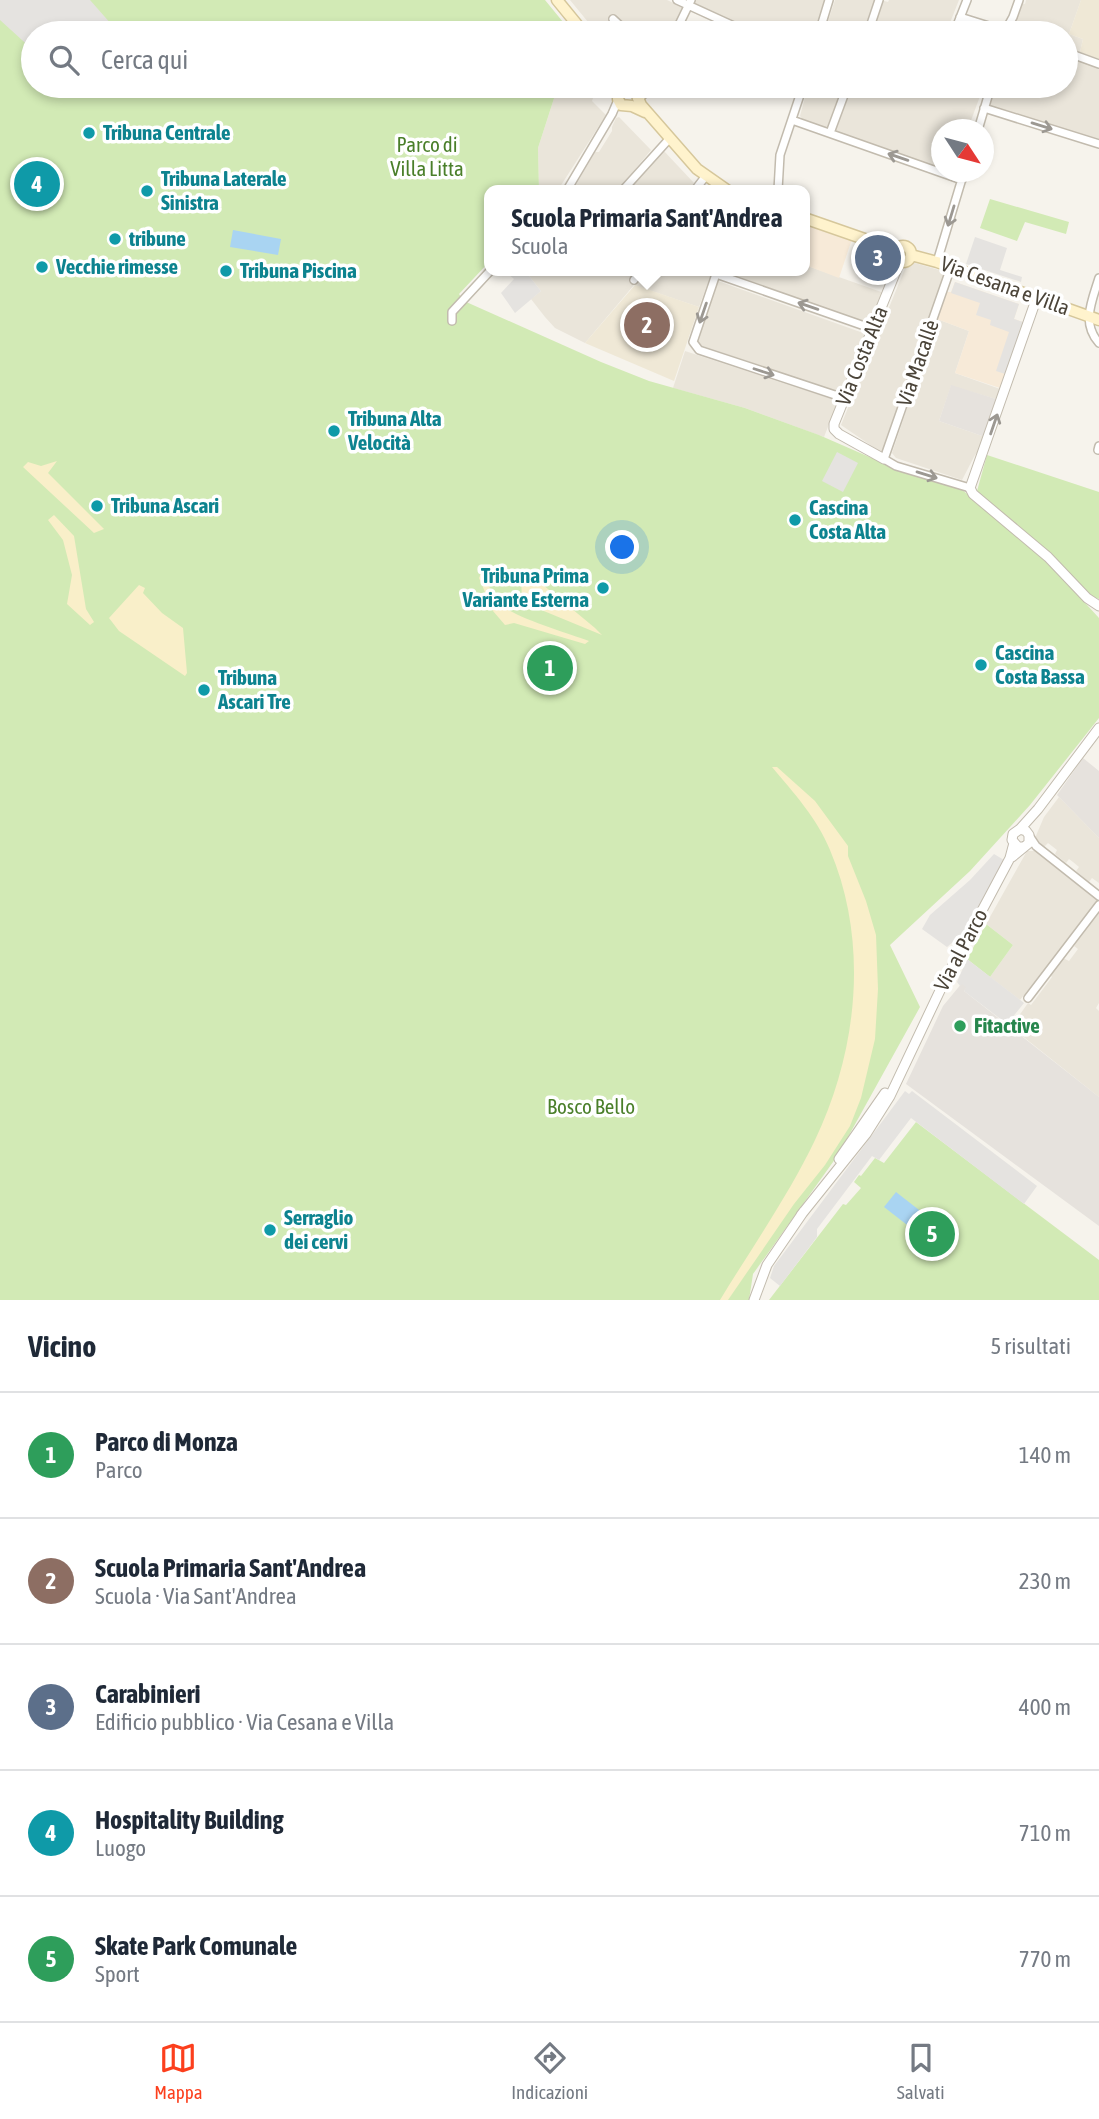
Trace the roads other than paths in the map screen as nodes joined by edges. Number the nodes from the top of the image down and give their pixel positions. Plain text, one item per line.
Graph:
1 (557, 0) edge
2 (677, 0) edge
3 (829, 0) edge
4 (879, 0) edge
5 (967, 0) edge
6 (1019, 0) edge
7 (690, 3) edge
8 (960, 17) junction
9 (574, 21) edge
10 (681, 21) edge
11 (725, 21) edge
12 (823, 21) edge
13 (872, 21) edge
14 (958, 21) edge
15 (972, 21) edge
16 (1012, 21) edge
17 (1078, 56) edge
18 (1099, 64) edge
19 (625, 98) edge
20 (630, 98) edge
21 (799, 98) edge
22 (843, 98) edge
23 (987, 98) edge
24 (984, 108) junction
25 (981, 119) edge
26 (792, 120) junction
27 (830, 133) junction
28 (670, 138) junction
29 (1099, 145) edge
30 (931, 166) edge
31 (705, 177) junction
32 (961, 182) edge
33 (570, 185) edge
34 (628, 185) edge
35 (699, 185) edge
36 (719, 185) edge
37 (779, 185) edge
38 (810, 220) edge
39 (896, 250) junction
40 (911, 255) junction
41 (900, 261) junction
42 (937, 262) junction
43 (951, 267) junction
44 (486, 276) edge
45 (636, 276) edge
46 (716, 276) edge
47 (728, 276) edge
48 (1099, 278) edge
49 (634, 279) dead end
50 (1037, 297) junction
51 (1088, 315) junction
52 (1099, 320) edge
53 (452, 321) dead end
54 (873, 329) junction
55 (1099, 343) edge
56 (844, 398) junction
57 (884, 459) junction
58 (970, 488) junction
59 (1099, 606) edge
60 (1099, 728) edge
61 (1038, 809) junction
62 (1020, 829) junction
63 (1024, 842) junction
64 (1099, 896) edge
65 (1099, 905) edge
66 (1028, 999) dead end
67 (754, 1300) edge

1 - 9 main road
2 - 7 street
3 - 12 street
4 - 13 street
5 - 8 street
6 - 16 street
7 - 10 street
7 - 11 street
8 - 14 street
8 - 15 street
17 - 18 street
19 - 33 street
20 - 28 main road
21 - 26 street
22 - 27 street
23 - 24 street
24 - 25 street
24 -> 29 street
26 - 27 street
26 - 37 street
30 -> 27 street
28 - 31 main road
28 - 34 street
31 - 35 street
31 - 36 main road
32 -> 42 street
38 - 39 main road
39 - 40 main road
39 - 41 main road
40 - 41 main road
40 - 42 main road, Via Cesana e Villa
41 - 54 street, Via Costa Alta
42 - 43 main road, Via Cesana e Villa
43 - 50 main road, Via Cesana e Villa
43 - 57 street, Via Macallè
44 - 53 street
45 - 49 street
46 -> 56 street
54 -> 47 street
48 - 51 street
50 - 51 main road, Via Cesana e Villa
58 -> 50 street
51 - 52 main road, Via Cesana e Villa
51 - 55 street
54 - 56 street, Via Costa Alta
56 - 57 street, Via Costa Alta
57 -> 58 street, Via Costa Alta
58 - 59 street
60 - 61 street, Via al Parco
61 - 62 street, Via al Parco
61 - 63 street, Via al Parco
62 - 63 street
62 - 63 street, Via al Parco
63 - 64 street
63 - 67 street, Via al Parco
65 - 66 street

